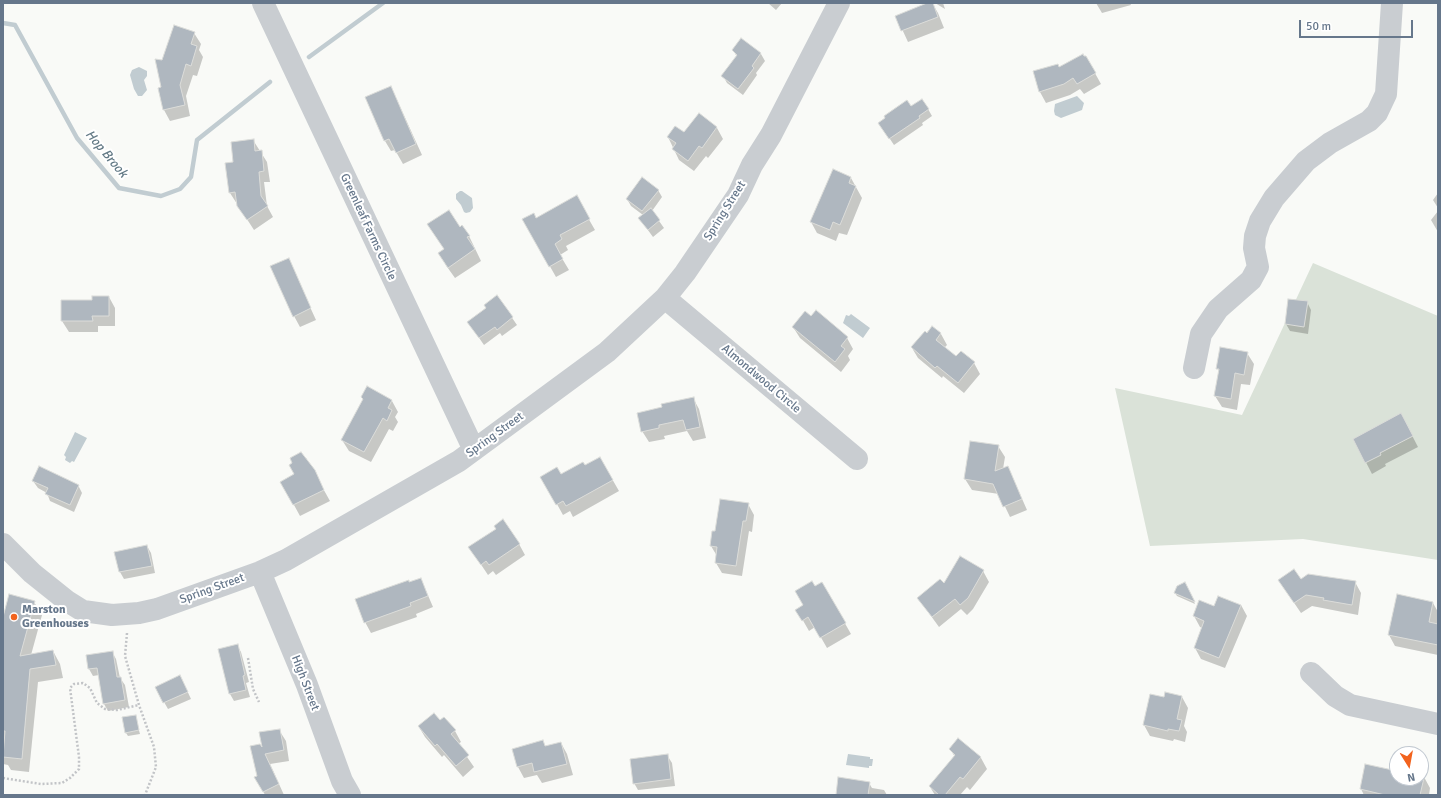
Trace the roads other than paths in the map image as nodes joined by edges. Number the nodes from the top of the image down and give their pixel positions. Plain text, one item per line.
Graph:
1 (263, 3) edge
2 (839, 3) edge
3 (1392, 3) edge
4 (665, 298) junction
5 (1194, 368) dead end
6 (474, 450) junction
7 (857, 459) dead end
8 (3, 544) edge
9 (260, 572) junction
10 (1311, 673) dead end
11 (1438, 724) edge
12 (350, 795) edge

1 - 6 street, Greenleaf Farms Circle
2 - 4 street, Spring Street
3 - 5 street
4 - 6 street, Spring Street
4 - 7 street, Almondwood Circle
6 - 9 street, Spring Street
8 - 9 street, Spring Street
9 - 12 street, High Street
10 - 11 street

